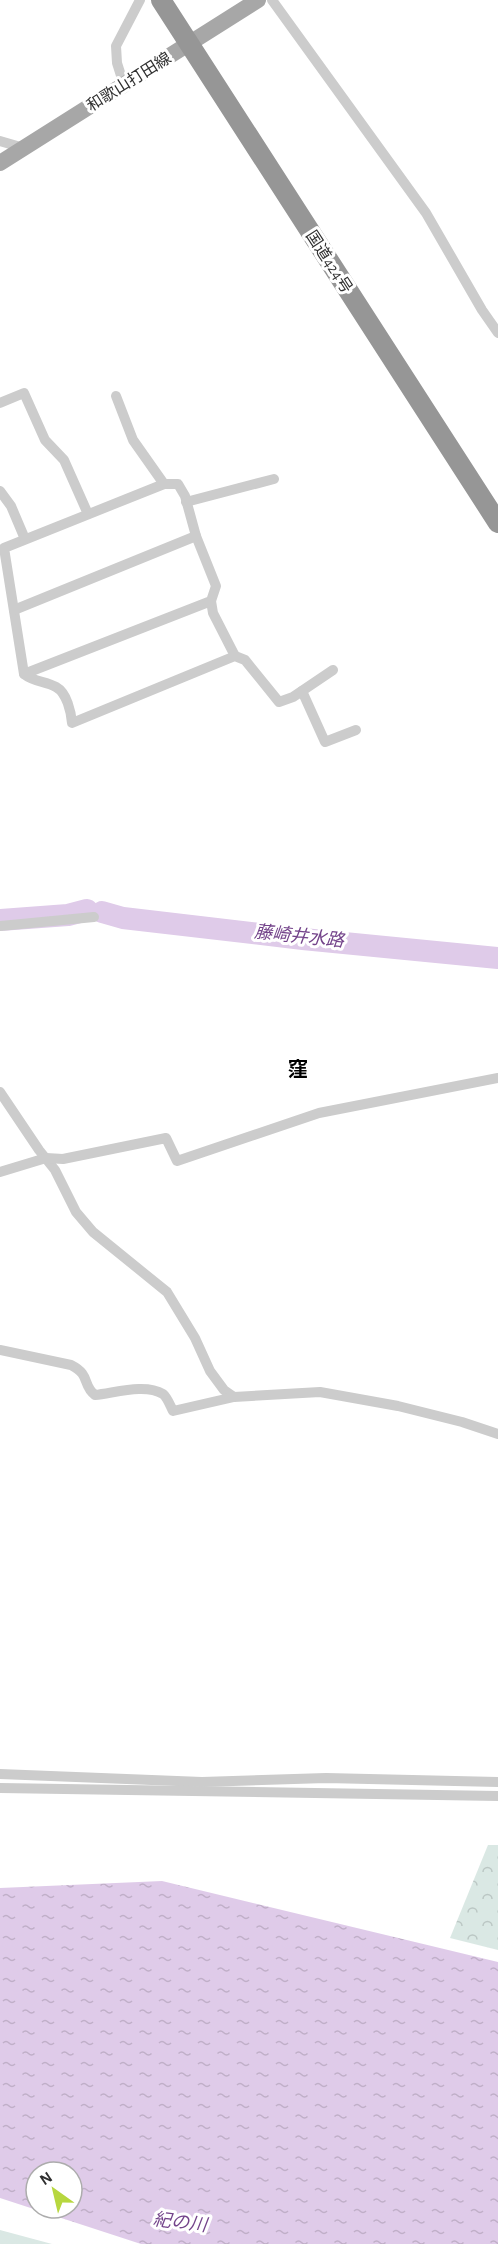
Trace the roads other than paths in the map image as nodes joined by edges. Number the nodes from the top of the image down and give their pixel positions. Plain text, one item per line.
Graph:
1 (140, 0) edge
2 (161, 0) edge
3 (258, 0) edge
4 (272, 0) edge
5 (189, 45) junction
6 (124, 85) junction
7 (0, 141) edge
8 (24, 148) junction
9 (0, 163) edge
10 (498, 333) edge
11 (116, 396) dead end
12 (0, 403) edge
13 (274, 479) dead end
14 (164, 484) junction
15 (0, 491) edge
16 (186, 502) junction
17 (88, 514) junction
18 (498, 523) edge
19 (196, 536) junction
20 (25, 539) junction
21 (2, 549) edge
22 (211, 601) junction
23 (14, 610) junction
24 (235, 656) junction
25 (333, 670) dead end
26 (24, 674) junction
27 (302, 691) junction
28 (356, 730) dead end
29 (94, 917) dead end
30 (0, 927) edge
31 (498, 1078) edge
32 (0, 1092) edge
33 (46, 1158) junction
34 (0, 1172) edge
35 (0, 1350) edge
36 (234, 1397) junction
37 (498, 1434) edge
38 (0, 1774) edge
39 (498, 1782) edge
40 (0, 1788) edge
41 (498, 1797) edge

1 - 6 street
2 - 5 highway, 国道424号
3 - 5 main road, 和歌山打田線
4 - 10 street
5 - 6 main road, 和歌山打田線
5 - 18 highway, 国道424号
6 - 8 main road, 和歌山打田線
7 - 8 street
8 - 9 main road, 和歌山打田線
11 - 14 street
12 - 17 street
13 - 16 street
14 - 16 street
14 - 17 street
15 - 20 street
16 - 19 street
17 - 20 street
19 - 22 street
19 - 23 street
20 - 21 street
21 - 23 street
22 - 24 street
22 - 26 street
23 - 26 street
24 - 26 street
24 - 27 street
25 - 27 street
27 - 28 street
29 - 30 street
31 - 33 street
32 - 33 street
33 - 34 street
33 - 36 street
35 - 36 street
36 - 37 street
38 - 39 street
40 - 41 street

